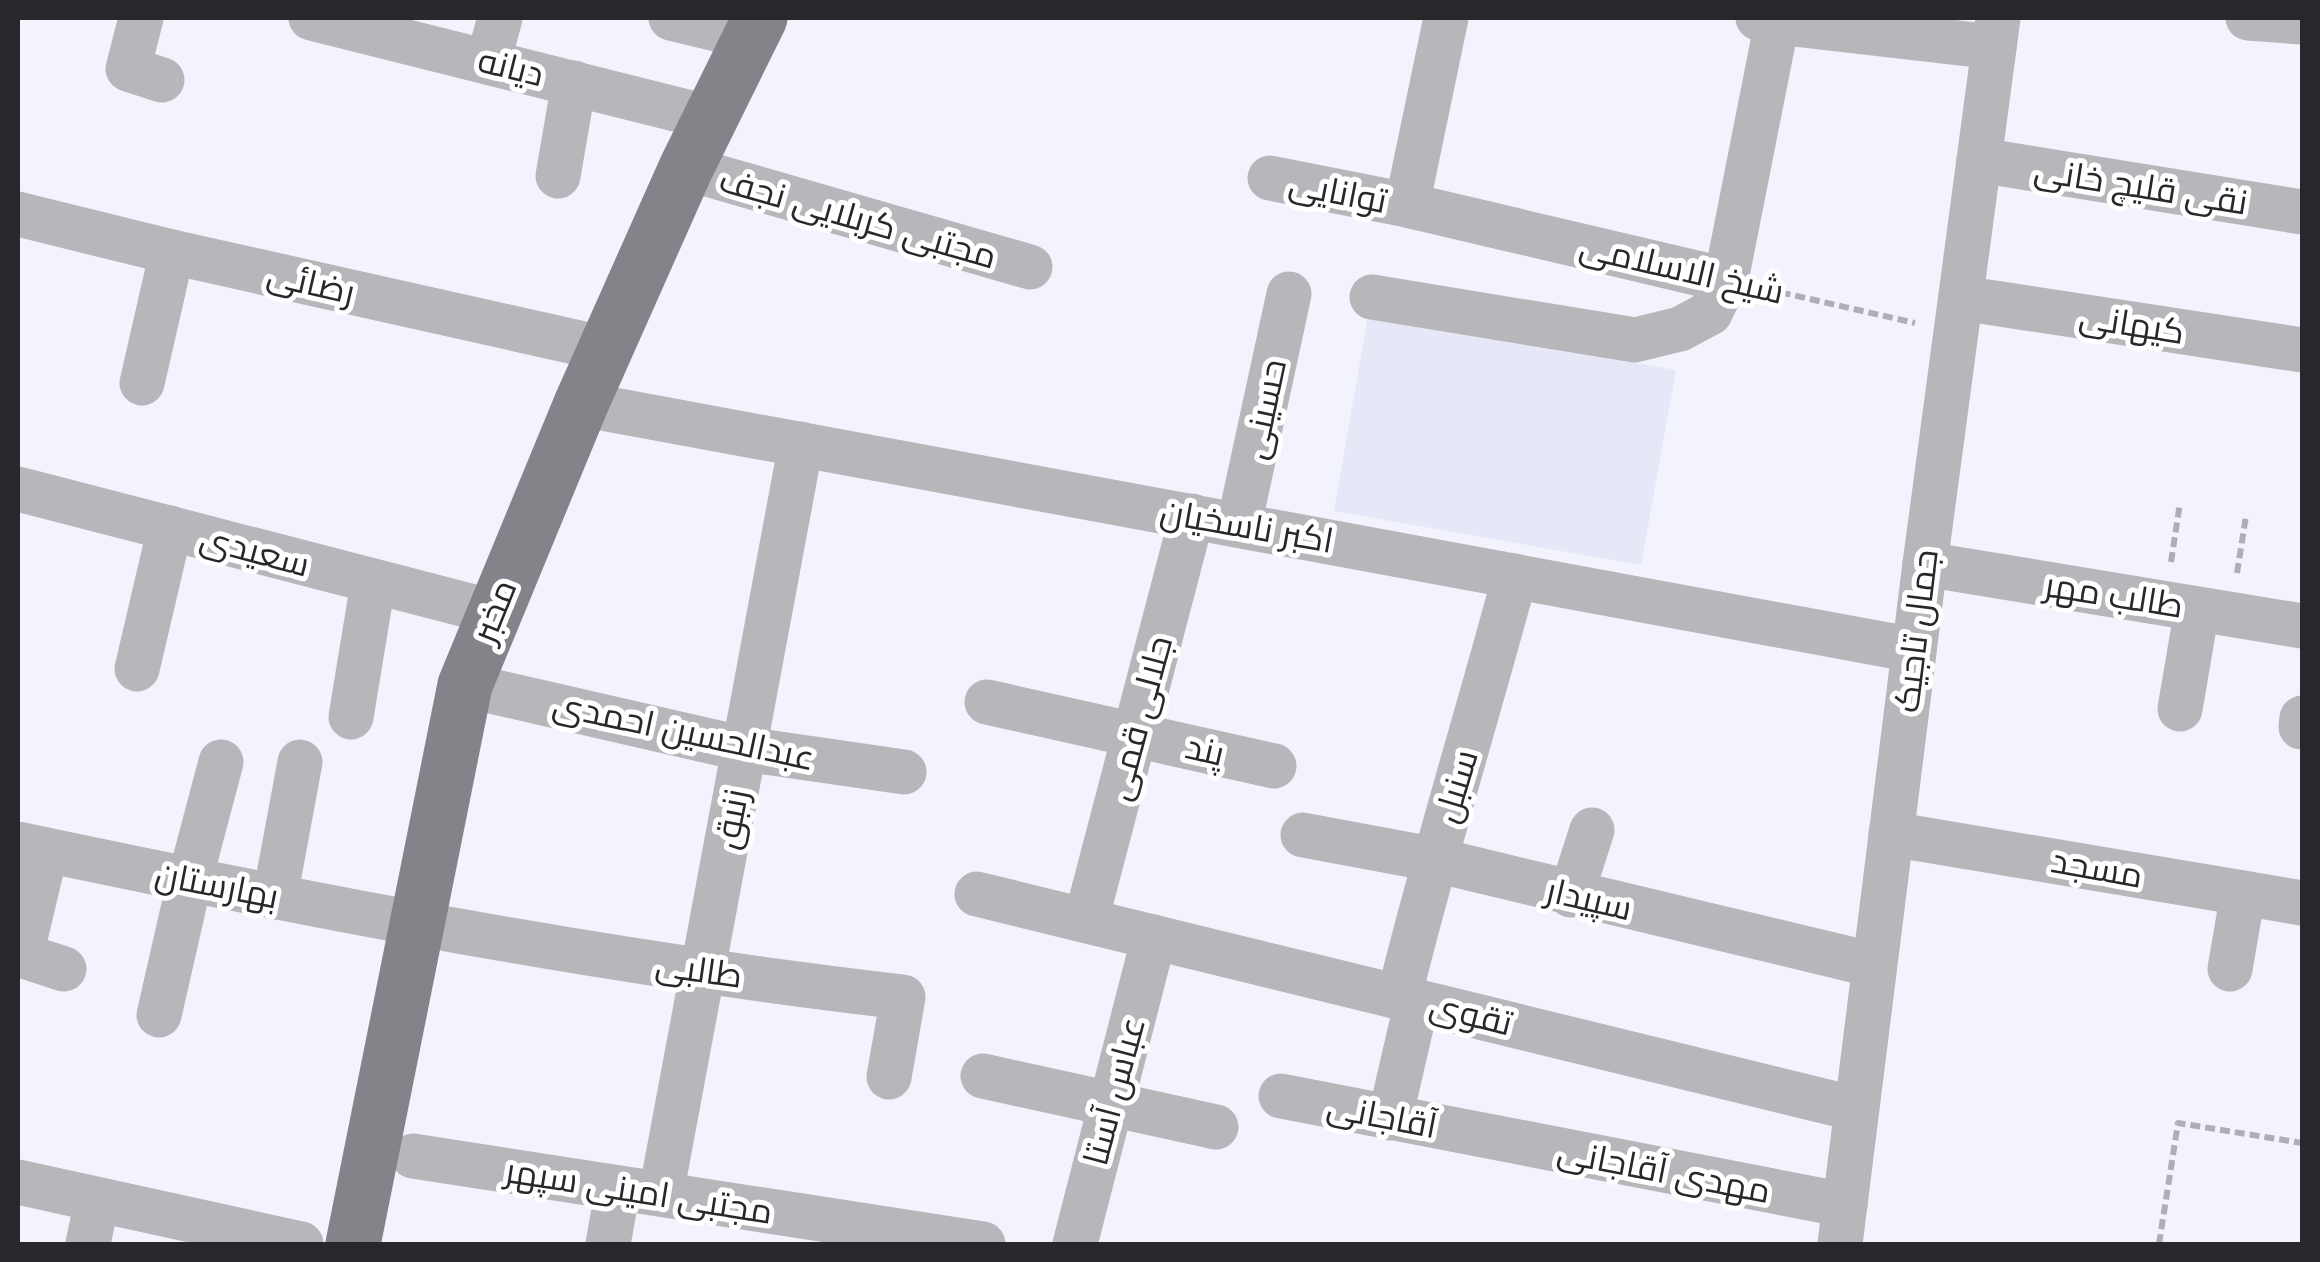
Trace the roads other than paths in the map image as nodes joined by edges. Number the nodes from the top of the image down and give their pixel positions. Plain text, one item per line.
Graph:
1 (141, 18) edge
2 (311, 18) edge
3 (500, 18) edge
4 (671, 18) edge
5 (1446, 18) edge
6 (2248, 18) edge
7 (1767, 20) edge
8 (2302, 22) edge
9 (755, 27) edge
10 (1996, 32) edge
11 (488, 62) junction
12 (162, 80) dead end
13 (574, 83) junction
14 (711, 118) junction
15 (1979, 160) junction
16 (686, 168) junction
17 (558, 176) dead end
18 (1270, 178) dead end
19 (1407, 205) junction
20 (2302, 212) edge
21 (18, 214) edge
22 (172, 252) junction
23 (1030, 267) dead end
24 (1726, 280) junction
25 (1289, 294) dead end
26 (1372, 297) dead end
27 (1959, 315) junction
28 (606, 349) junction
29 (2302, 350) edge
30 (142, 383) dead end
31 (581, 404) junction
32 (801, 444) junction
33 (18, 489) edge
34 (1192, 516) junction
35 (1239, 524) junction
36 (170, 528) junction
37 (1925, 564) junction
38 (1516, 576) junction
39 (374, 583) junction
40 (2197, 609) junction
41 (493, 612) junction
42 (2302, 626) edge
43 (1914, 650) junction
44 (136, 670) dead end
45 (465, 685) junction
46 (987, 702) dead end
47 (2180, 709) dead end
48 (351, 717) dead end
49 (1135, 734) junction
50 (744, 749) junction
51 (221, 762) dead end
52 (300, 762) dead end
53 (1274, 766) dead end
54 (904, 772) dead end
55 (1592, 830) dead end
56 (1890, 834) junction
57 (1303, 835) dead end
58 (32, 848) edge
59 (1432, 860) junction
60 (190, 879) junction
61 (2243, 893) junction
62 (977, 894) dead end
63 (1571, 895) junction
64 (275, 897) junction
65 (2302, 903) edge
66 (1086, 920) junction
67 (416, 926) junction
68 (1154, 937) junction
69 (1874, 965) junction
70 (2230, 969) dead end
71 (64, 970) dead end
72 (702, 971) junction
73 (1408, 999) junction
74 (159, 1014) dead end
75 (983, 1076) dead end
76 (889, 1077) dead end
77 (1281, 1096) dead end
78 (1110, 1105) junction
79 (1856, 1108) junction
80 (1390, 1118) junction
81 (1216, 1126) dead end
82 (1483, 1136) joint
83 (414, 1156) dead end
84 (18, 1182) edge
85 (639, 1191) junction
86 (97, 1200) junction
87 (1842, 1225) edge
88 (797, 1230) edge
89 (956, 1242) edge
90 (88, 1244) edge
91 (301, 1244) edge
92 (352, 1244) edge
93 (608, 1244) edge
94 (1075, 1244) edge

1 - 12 street
2 - 11 street, دیانه
3 - 11 street
4 - 9 street
5 - 19 street
6 - 8 street
7 - 10 street
7 - 24 street
9 - 14 main road, مخبر
10 - 15 street, جمال تاجیک
11 - 13 street, دیانه
13 - 14 street, دیانه
13 - 17 street
14 - 16 main road, مخبر
15 - 20 street, نقی قلیچ خانی
15 - 27 street, جمال تاجیک
16 - 23 street, مجتبی کربلایی نجف
16 - 28 main road, مخبر
18 - 19 street, توانایی
19 - 24 street, شیخ الاسلامی
21 - 22 street, رضائی
22 - 28 street, رضائی
22 - 30 street
24 - 26 street
25 - 35 street, حسینی
27 - 29 street, کیهانی
27 - 37 street, جمال تاجیک
28 - 31 main road, مخبر
31 - 32 street, اکبر ناسخیان
31 - 41 main road, مخبر
32 - 34 street, اکبر ناسخیان
32 - 50 street, زنبق
33 - 36 street, سعیدی
34 - 35 street, اکبر ناسخیان
34 - 49 street, جلالی قمی
35 - 38 street, اکبر ناسخیان
36 - 39 street, سعیدی
36 - 44 street
37 - 40 street, طالب مهر
37 - 43 street, جمال تاجیک
38 - 43 street, اکبر ناسخیان
38 - 59 street, سنبل
39 - 41 street, سعیدی
39 - 48 street
40 - 42 street, طالب مهر
40 - 47 street
41 - 45 main road, مخبر
43 - 56 street, جمال تاجیک
45 - 50 street, عبدالحسین احمدی
45 - 67 main road, مخبر
46 - 49 street, پند
49 - 53 street, پند
49 - 66 street, جلالی قمی
50 - 54 street, عبدالحسین احمدی
50 - 72 street, زنبق
51 - 60 street
52 - 64 street
55 - 63 street
56 - 61 street, مسجد
56 - 69 street, جمال تاجیک
57 - 59 street, سپیدار
58 - 60 street, بهارستان
58 - 71 street
59 - 63 street, سپیدار
59 - 73 street, سنبل
60 - 64 street, بهارستان
60 - 74 street
61 - 65 street, مسجد
61 - 70 street
62 - 66 street, تقوی
63 - 69 street, سپیدار
64 - 67 street, بهارستان
66 - 68 street, تقوی
67 - 72 street, طالبی
67 - 92 main road, مخبر
68 - 73 street, تقوی
68 - 78 street, عباس آستا
69 - 79 street, جمال تاجیک
72 - 76 street, طالبی
72 - 85 street, زنبق
73 - 79 street, تقوی
73 - 80 street, سنبل
75 - 78 street
77 - 80 street, آقاجانی
78 - 81 street
78 - 94 street, عباس آستا
79 - 87 street, جمال تاجیک
80 - 82 street, آقاجانی
82 - 87 street, مهدی آقاجانی
83 - 85 street, مجتبی امینی سپهر
84 - 86 street
85 - 88 street, مجتبی امینی سپهر
85 - 93 street, زنبق
86 - 90 street
86 - 91 street
88 - 89 street, مجتبی امینی سپهر

